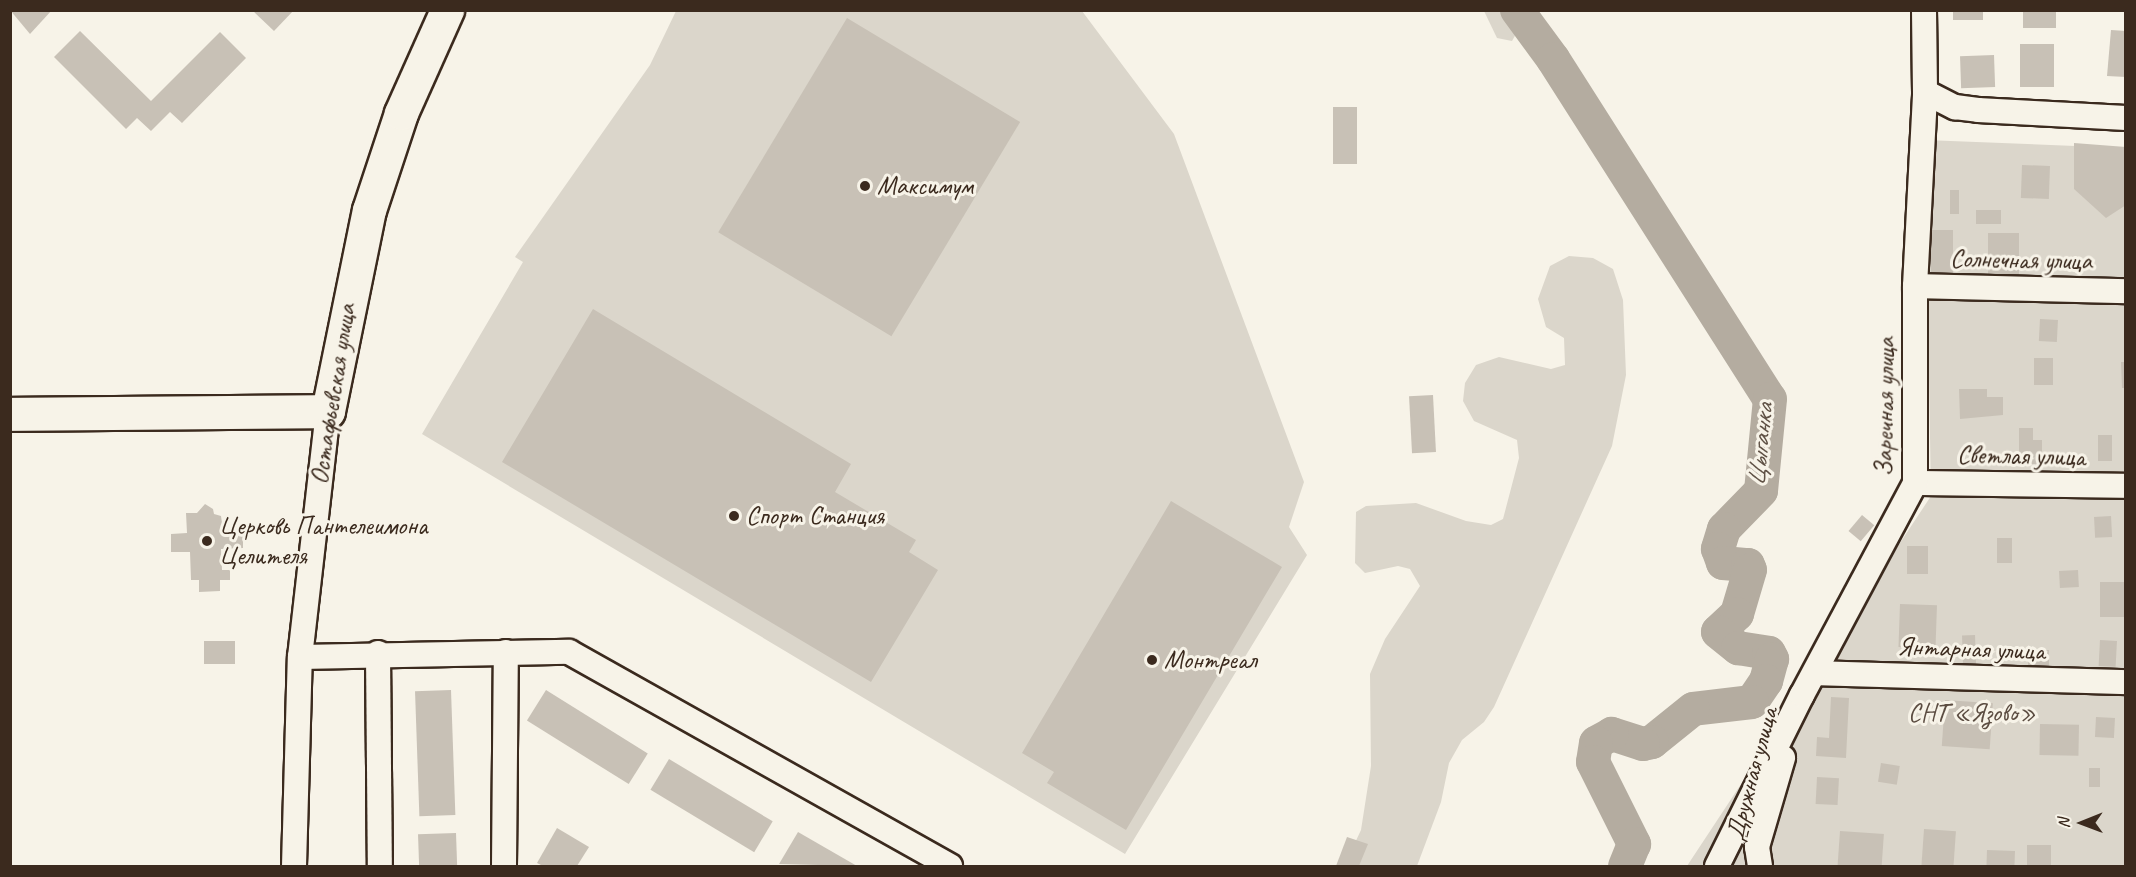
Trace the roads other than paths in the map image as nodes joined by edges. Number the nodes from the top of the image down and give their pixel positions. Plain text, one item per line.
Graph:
1 (447, 10) edge
2 (1924, 10) edge
3 (1925, 92) junction
4 (2126, 118) edge
5 (1915, 286) junction
6 (2126, 291) edge
7 (328, 411) junction
8 (10, 414) edge
9 (1915, 483) junction
10 (2126, 486) edge
11 (506, 652) junction
12 (378, 653) junction
13 (300, 657) junction
14 (1815, 673) junction
15 (2126, 682) edge
16 (1802, 695) junction
17 (294, 867) edge
18 (380, 867) edge
19 (504, 867) edge
20 (950, 867) edge
21 (1717, 867) edge
22 (1760, 867) edge

1 - 7 street, Остафьевская улица
2 - 3 street, Заречная улица
3 - 4 street
3 - 5 street, Заречная улица
5 - 6 street, Солнечная улица
5 - 9 street, Заречная улица
7 - 8 street
7 - 13 street, Остафьевская улица
9 - 10 street, Светлая улица
9 - 14 street, Заречная улица
11 - 12 street
11 - 19 street
11 - 20 street
12 - 13 street
12 - 18 street
13 - 17 street, Остафьевская улица
14 - 15 street, Янтарная улица
14 - 16 street, Заречная улица
16 - 21 street, Заречная улица
16 - 22 street, Дружная улица

